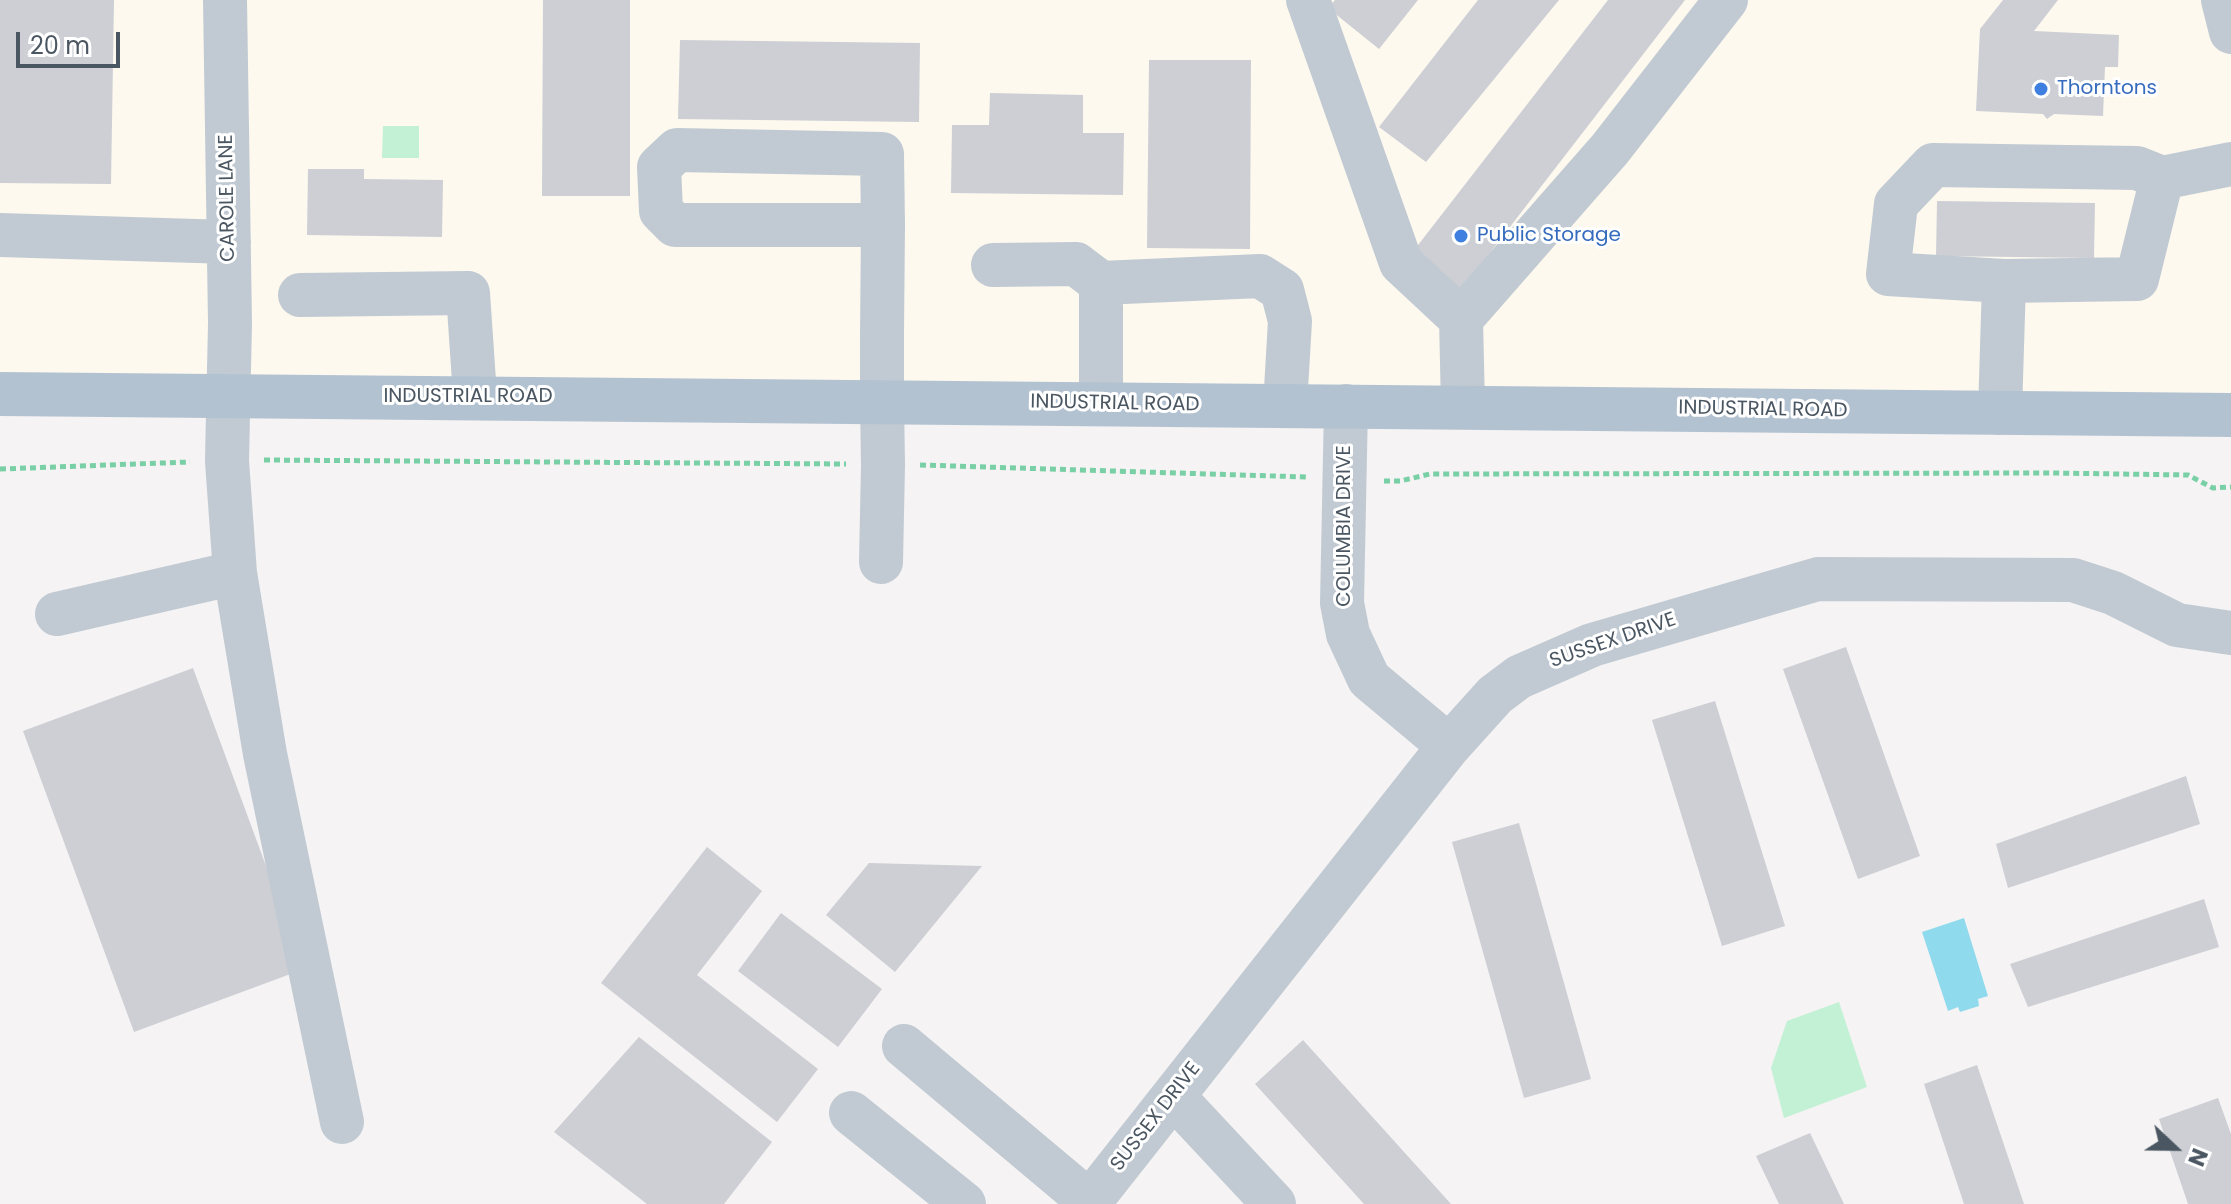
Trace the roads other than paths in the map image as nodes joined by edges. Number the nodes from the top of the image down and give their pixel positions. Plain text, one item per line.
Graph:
1 (225, 0) edge
2 (1308, 0) edge
3 (1726, 0) edge
4 (2223, 0) edge
5 (2231, 32) edge
6 (2231, 164) edge
7 (2162, 178) junction
8 (883, 225) junction
9 (0, 235) edge
10 (229, 242) junction
11 (993, 265) dead end
12 (2004, 281) junction
13 (1101, 283) junction
14 (300, 295) dead end
15 (1461, 319) junction
16 (0, 394) edge
17 (230, 396) junction
18 (475, 396) junction
19 (882, 402) junction
20 (1101, 404) junction
21 (1285, 406) junction
22 (1346, 406) junction
23 (1463, 407) junction
24 (2000, 413) junction
25 (2231, 415) edge
26 (881, 562) dead end
27 (235, 573) junction
28 (57, 614) dead end
29 (2231, 633) edge
30 (1449, 746) junction
31 (904, 1046) dead end
32 (1173, 1096) junction
33 (851, 1113) dead end
34 (342, 1122) dead end
35 (1089, 1203) edge
36 (964, 1204) edge
37 (1274, 1204) edge

1 - 10 street, CAROLE LANE
2 - 15 street
3 - 15 street
4 - 5 street
6 - 7 street
7 - 12 street
7 - 12 street
8 - 8 street
8 - 19 street
9 - 10 street
10 - 17 street, CAROLE LANE
11 - 13 street
12 - 24 street
13 - 20 street
13 - 21 street
14 - 18 street
15 - 23 street
16 - 17 main road, INDUSTRIAL ROAD
17 - 18 main road, INDUSTRIAL ROAD
17 - 27 street, CAROLE LANE
18 - 19 main road, INDUSTRIAL ROAD
19 - 20 main road, INDUSTRIAL ROAD
19 - 26 street
20 - 21 main road, INDUSTRIAL ROAD
21 - 22 main road, INDUSTRIAL ROAD
22 - 23 main road, INDUSTRIAL ROAD
22 - 30 street, COLUMBIA DRIVE
23 - 24 main road, INDUSTRIAL ROAD
24 - 25 main road, INDUSTRIAL ROAD
27 - 28 street
27 - 34 street, CAROLE LANE
29 - 30 street, SUSSEX DRIVE
30 - 32 street, SUSSEX DRIVE
31 - 35 street
32 - 35 street, SUSSEX DRIVE
32 - 37 street
33 - 36 street

